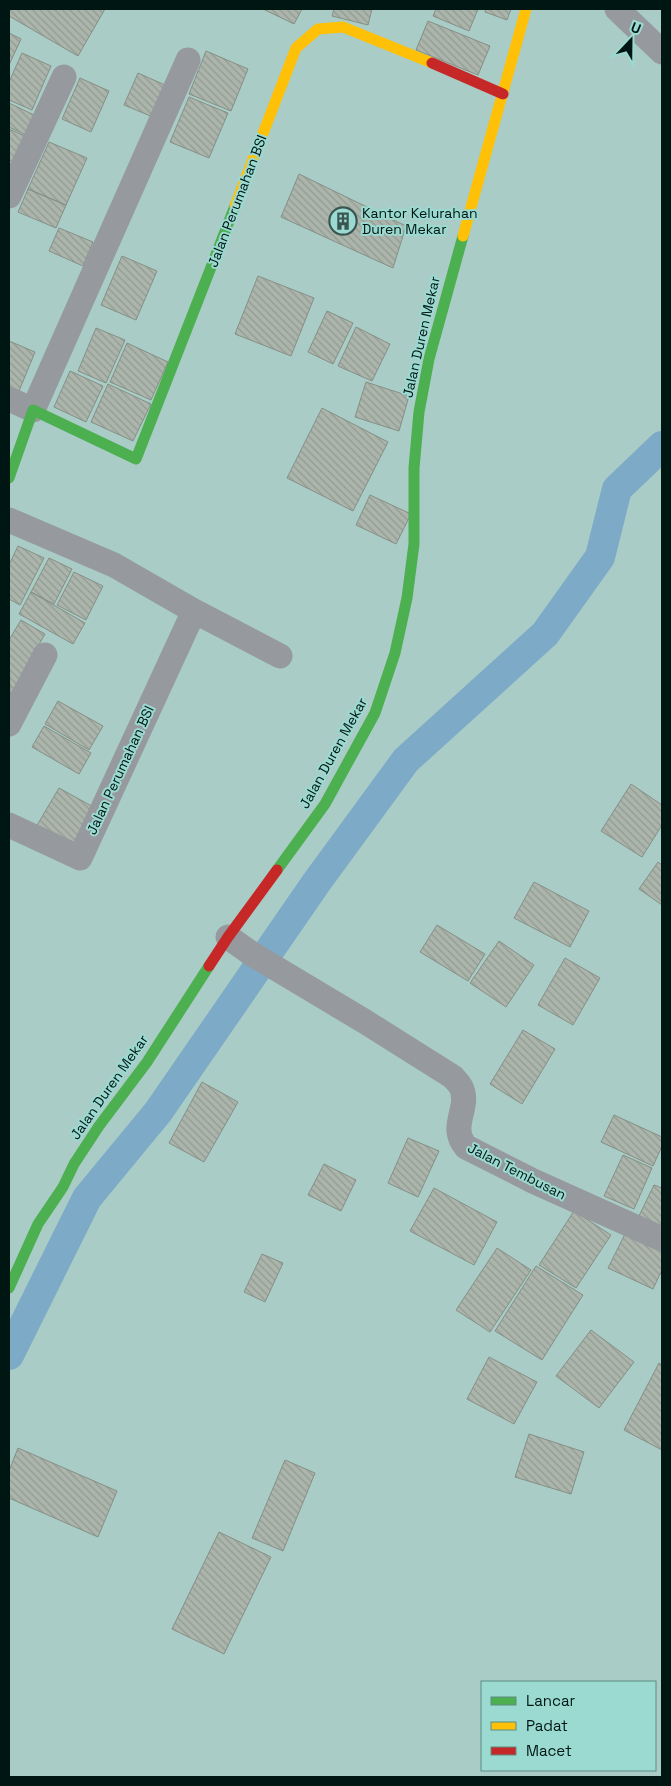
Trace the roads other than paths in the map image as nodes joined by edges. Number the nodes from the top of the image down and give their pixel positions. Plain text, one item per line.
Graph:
1 (526, 9) edge
2 (617, 9) edge
3 (662, 52) edge
4 (188, 60) dead end
5 (64, 77) dead end
6 (503, 94) junction
7 (9, 196) edge
8 (9, 399) edge
9 (33, 410) junction
10 (9, 478) edge
11 (9, 520) edge
12 (194, 611) junction
13 (45, 655) dead end
14 (280, 656) dead end
15 (9, 724) edge
16 (9, 825) edge
17 (228, 937) junction
18 (662, 1238) edge
19 (9, 1288) edge

1 - 6 street, Jalan Duren Mekar
2 - 3 street
4 - 9 street
5 - 7 street
6 - 9 street, Jalan Perumahan BSI
6 - 17 street, Jalan Duren Mekar
8 - 9 street, Jalan Perumahan BSI
9 - 10 street
11 - 12 street
12 - 14 street
12 - 16 street, Jalan Perumahan BSI
13 - 15 street
17 - 18 street, Jalan Tembusan
17 - 19 street, Jalan Duren Mekar

